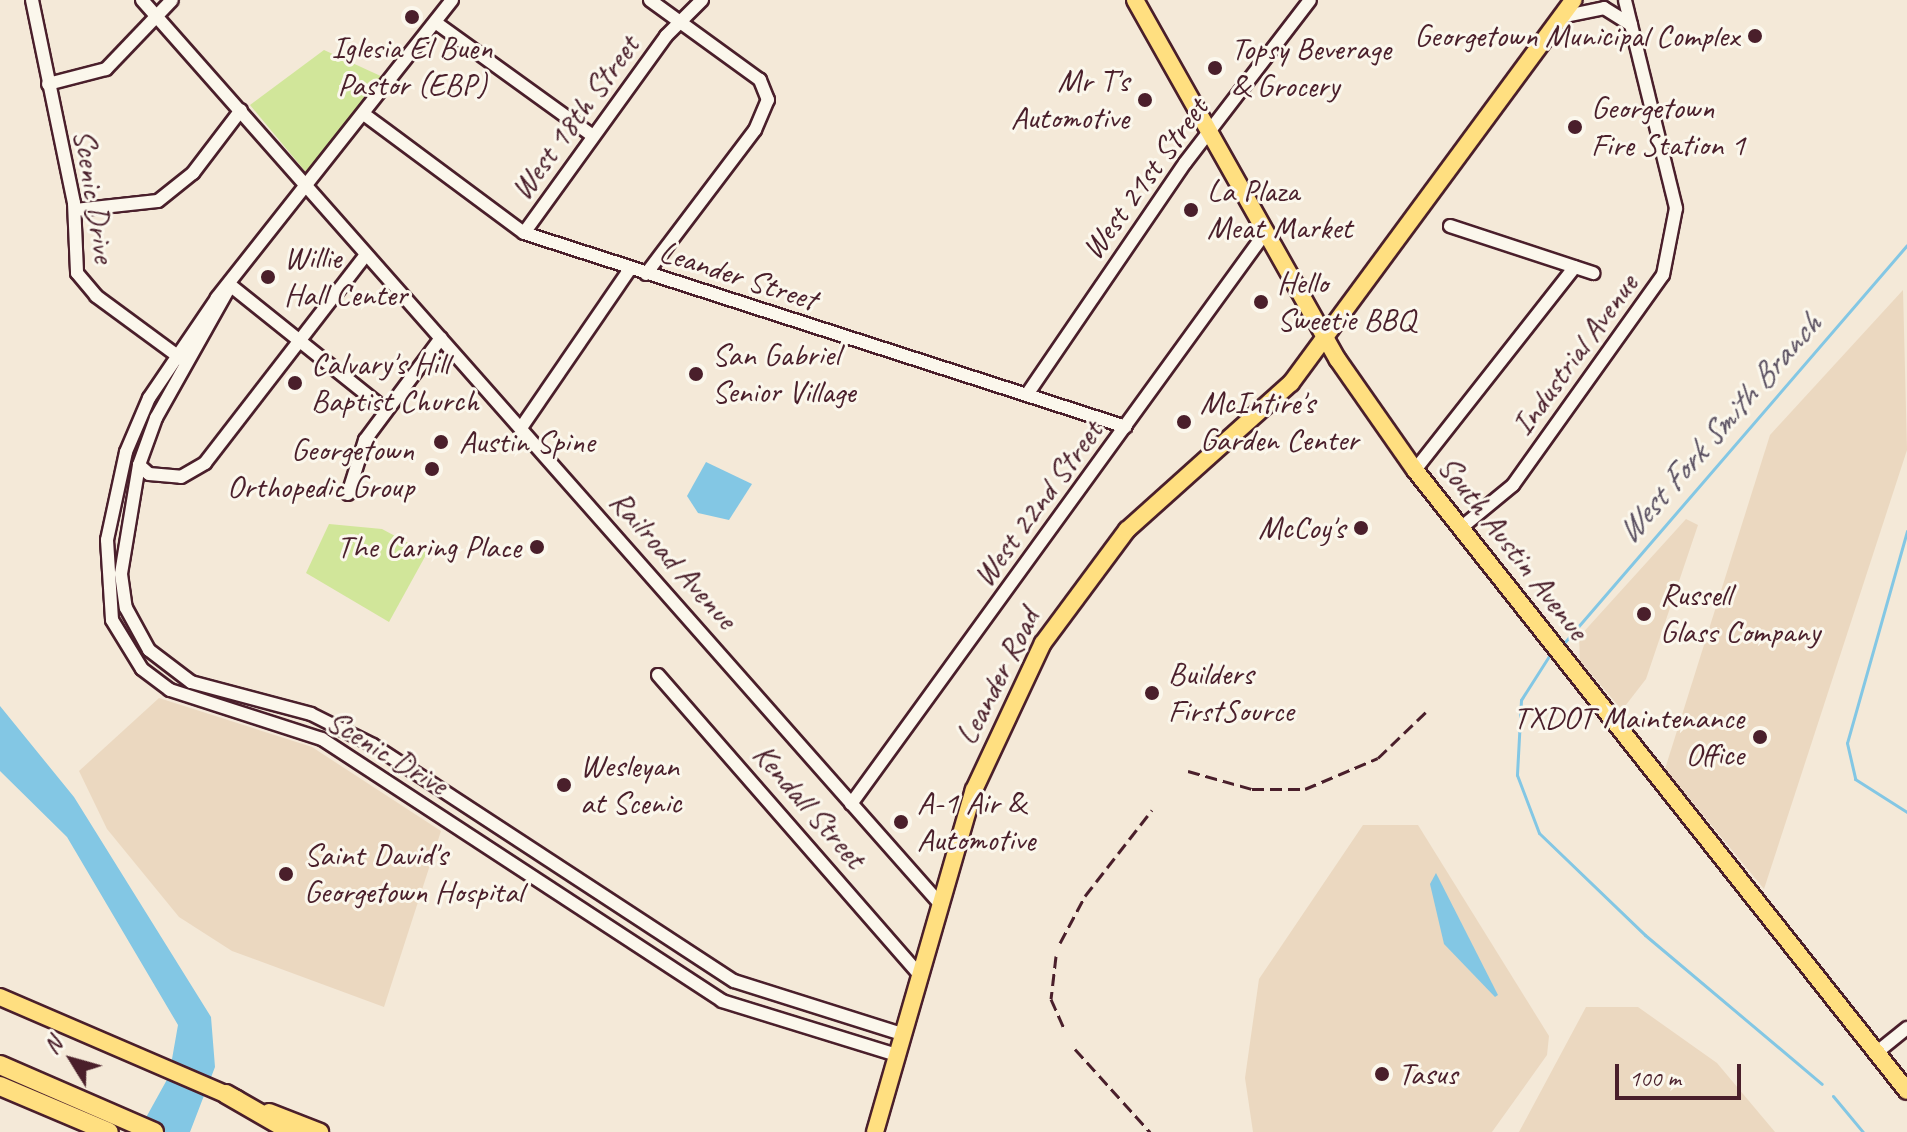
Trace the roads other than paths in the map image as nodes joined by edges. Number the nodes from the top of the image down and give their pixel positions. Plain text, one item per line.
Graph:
1 (32, 0) edge
2 (142, 0) edge
3 (172, 0) edge
4 (452, 0) edge
5 (650, 0) edge
6 (702, 0) edge
7 (1135, 0) edge
8 (1573, 0) edge
9 (1625, 0) edge
10 (1307, 1) edge
11 (157, 17) junction
12 (1561, 17) junction
13 (435, 22) junction
14 (679, 22) junction
15 (1631, 25) junction
16 (48, 84) junction
17 (241, 110) junction
18 (365, 115) junction
19 (1209, 132) junction
20 (593, 136) junction
21 (306, 187) junction
22 (75, 210) junction
23 (1450, 226) dead end
24 (524, 233) junction
25 (1265, 233) junction
26 (366, 255) junction
27 (1575, 267) junction
28 (630, 269) junction
29 (1593, 273) dead end
30 (646, 274) junction
31 (230, 285) junction
32 (441, 338) junction
33 (1326, 339) junction
34 (298, 342) junction
35 (177, 355) junction
36 (189, 364) junction
37 (1028, 393) junction
38 (386, 410) junction
39 (1126, 427) junction
40 (521, 428) junction
41 (139, 465) junction
42 (1415, 470) junction
43 (157, 476) junction
44 (348, 494) dead end
45 (129, 509) junction
46 (1462, 527) junction
47 (658, 675) dead end
48 (311, 714) junction
49 (303, 732) junction
50 (373, 745) junction
51 (361, 762) junction
52 (450, 798) junction
53 (851, 804) junction
54 (439, 814) junction
55 (535, 853) junction
56 (524, 871) junction
57 (940, 904) junction
58 (653, 932) junction
59 (641, 950) junction
60 (919, 974) junction
61 (734, 981) junction
62 (0, 997) edge
63 (722, 1001) junction
64 (1907, 1028) edge
65 (902, 1034) junction
66 (1876, 1053) junction
67 (896, 1055) junction
68 (0, 1065) edge
69 (0, 1086) edge
70 (1907, 1091) edge
71 (226, 1094) junction
72 (54, 1099) junction
73 (109, 1132) edge
74 (154, 1132) edge
75 (292, 1132) edge
76 (320, 1132) edge
77 (875, 1132) edge

1 - 16 street, Scenic Drive
2 - 11 street, Railroad Avenue
3 - 11 street
4 - 13 street
5 - 14 street
6 - 14 street, West 18th Street
7 - 19 main road, South Austin Avenue
8 - 12 main road, Leander Road
9 - 15 street, Industrial Avenue
10 - 19 street, West 21st Street
11 - 16 street
11 - 17 street, Railroad Avenue
12 - 15 street
12 - 33 main road, Leander Road
13 - 18 street
13 - 20 street
14 - 20 street, West 18th Street
14 - 30 street
15 - 46 street, Industrial Avenue
16 - 22 street, Scenic Drive
17 - 21 street, Railroad Avenue
17 - 22 street
18 - 21 street
18 - 24 street, Leander Street
19 - 25 main road, South Austin Avenue
19 - 37 street, West 21st Street
20 - 24 street, West 18th Street
21 - 26 street, Railroad Avenue
21 - 31 street
22 - 35 street, Scenic Drive
23 - 27 street
24 - 28 street, Leander Street
25 - 33 main road, South Austin Avenue
25 - 39 street, West 22nd Street
26 - 32 street, Railroad Avenue
26 - 34 street
27 - 29 street
27 - 42 street
28 - 30 street, Leander Street
28 - 40 street
30 - 37 street, Leander Street
31 - 34 street
31 - 35 street
31 - 36 street
32 - 38 street
32 - 40 street, Railroad Avenue
33 - 42 main road, South Austin Avenue
33 - 57 main road, Leander Road
34 - 38 street
34 - 43 street
35 - 36 street, Scenic Drive
35 - 49 street, Scenic Drive
36 - 41 street, Scenic Drive
37 - 39 street, Leander Street
38 - 44 street
39 - 53 street, West 22nd Street
40 - 53 street, Railroad Avenue
41 - 43 street
41 - 45 street, Scenic Drive
42 - 46 main road, South Austin Avenue
43 - 45 street
45 - 48 street, Scenic Drive
46 - 66 main road, South Austin Avenue
47 - 60 street, Kendall Street
48 - 49 street
48 - 50 street, Scenic Drive
49 - 51 street, Scenic Drive
50 - 51 street
50 - 52 street, Scenic Drive
51 - 54 street, Scenic Drive
52 - 54 street
52 - 55 street, Scenic Drive
53 - 57 street, Railroad Avenue
54 - 56 street, Scenic Drive
55 - 56 street
55 - 58 street, Scenic Drive
56 - 59 street, Scenic Drive
57 - 60 main road, Leander Road
58 - 59 street
58 - 61 street, Scenic Drive
59 - 63 street, Scenic Drive
60 - 65 main road, Leander Road
61 - 63 street
61 - 65 street, Scenic Drive
62 - 71 main road
63 - 67 street, Scenic Drive
64 - 66 street
65 - 67 main road, Leander Road
66 - 70 main road, South Austin Avenue
67 - 77 main road, Leander Road
68 - 72 highway
69 - 72 highway
71 - 75 highway
71 - 76 main road
72 - 73 highway
72 - 74 highway

